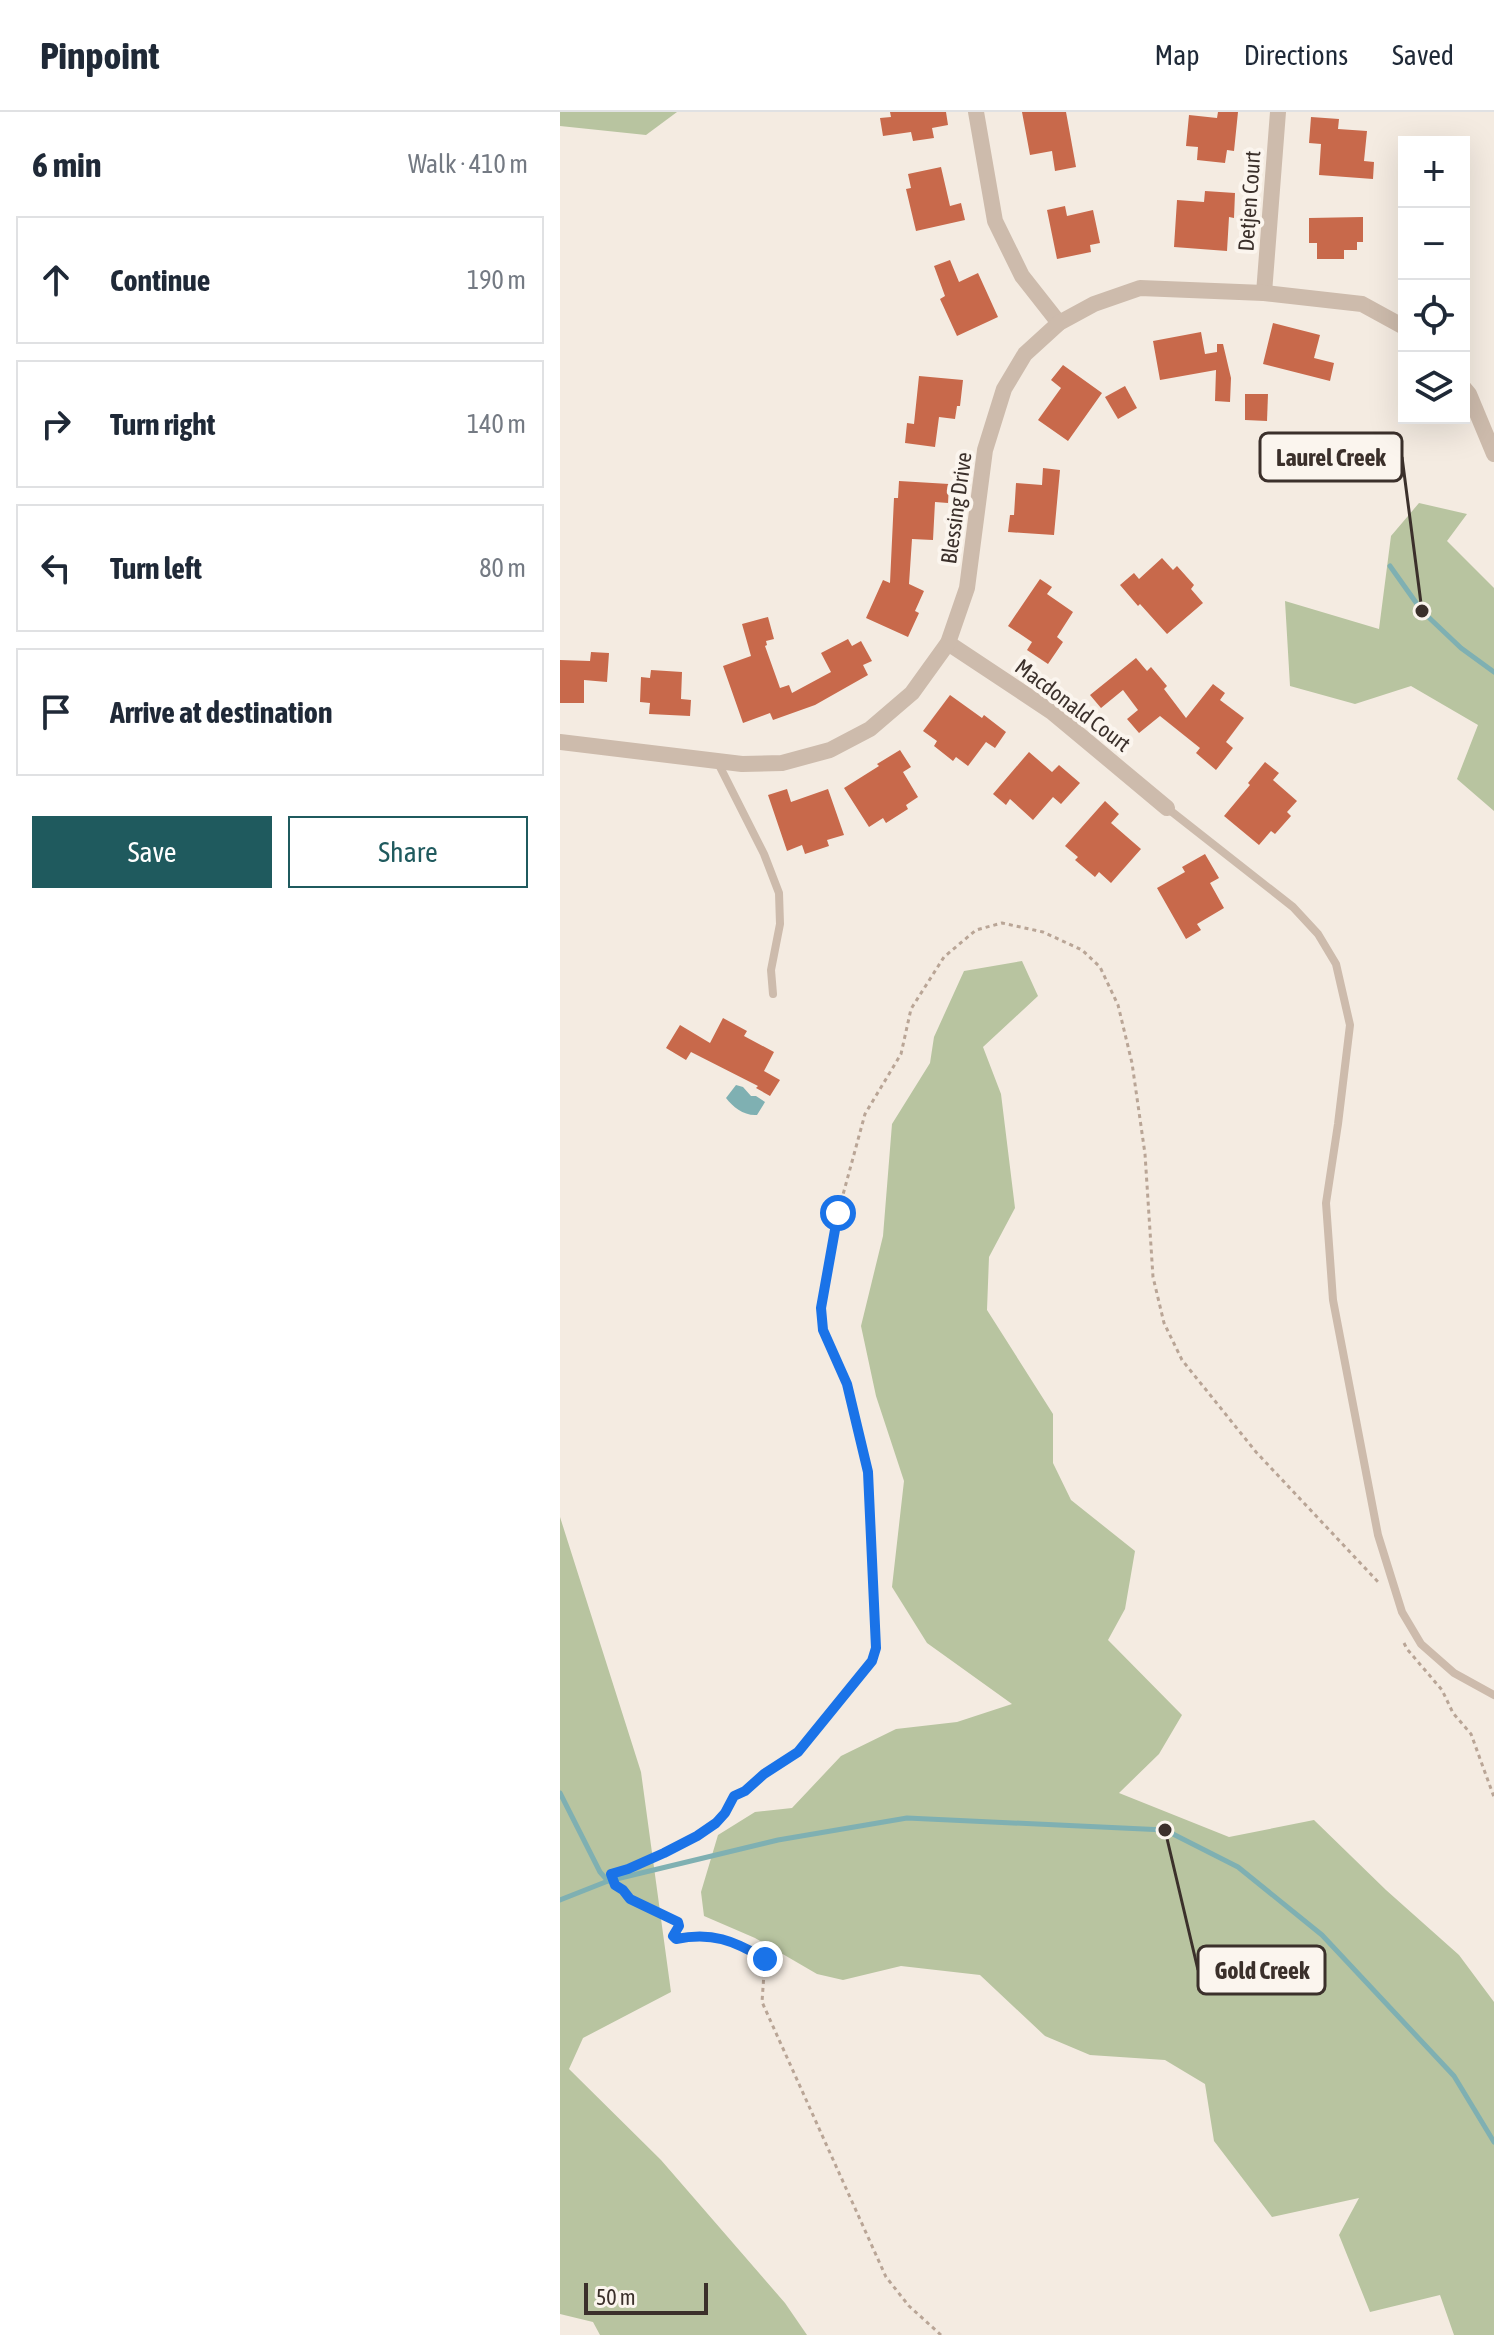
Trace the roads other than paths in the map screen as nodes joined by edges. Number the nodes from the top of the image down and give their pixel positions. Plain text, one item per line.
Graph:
1 (976, 112) edge
2 (1278, 112) edge
3 (1264, 293) junction
4 (1059, 323) junction
5 (1398, 324) edge
6 (1470, 396) edge
7 (1494, 454) edge
8 (948, 643) junction
9 (560, 742) edge
10 (716, 761) junction
11 (1167, 808) joint
12 (773, 994) dead end
13 (1494, 1695) edge

1 - 4 street
2 - 3 street, Detjen Court
3 - 4 street, Blessing Drive
3 - 5 street, Blessing Drive
4 - 8 street, Blessing Drive
6 - 7 street
8 - 10 street, Blessing Drive
8 - 11 street, Macdonald Court
9 - 10 street, Blessing Drive
10 - 12 lane
11 - 13 lane

